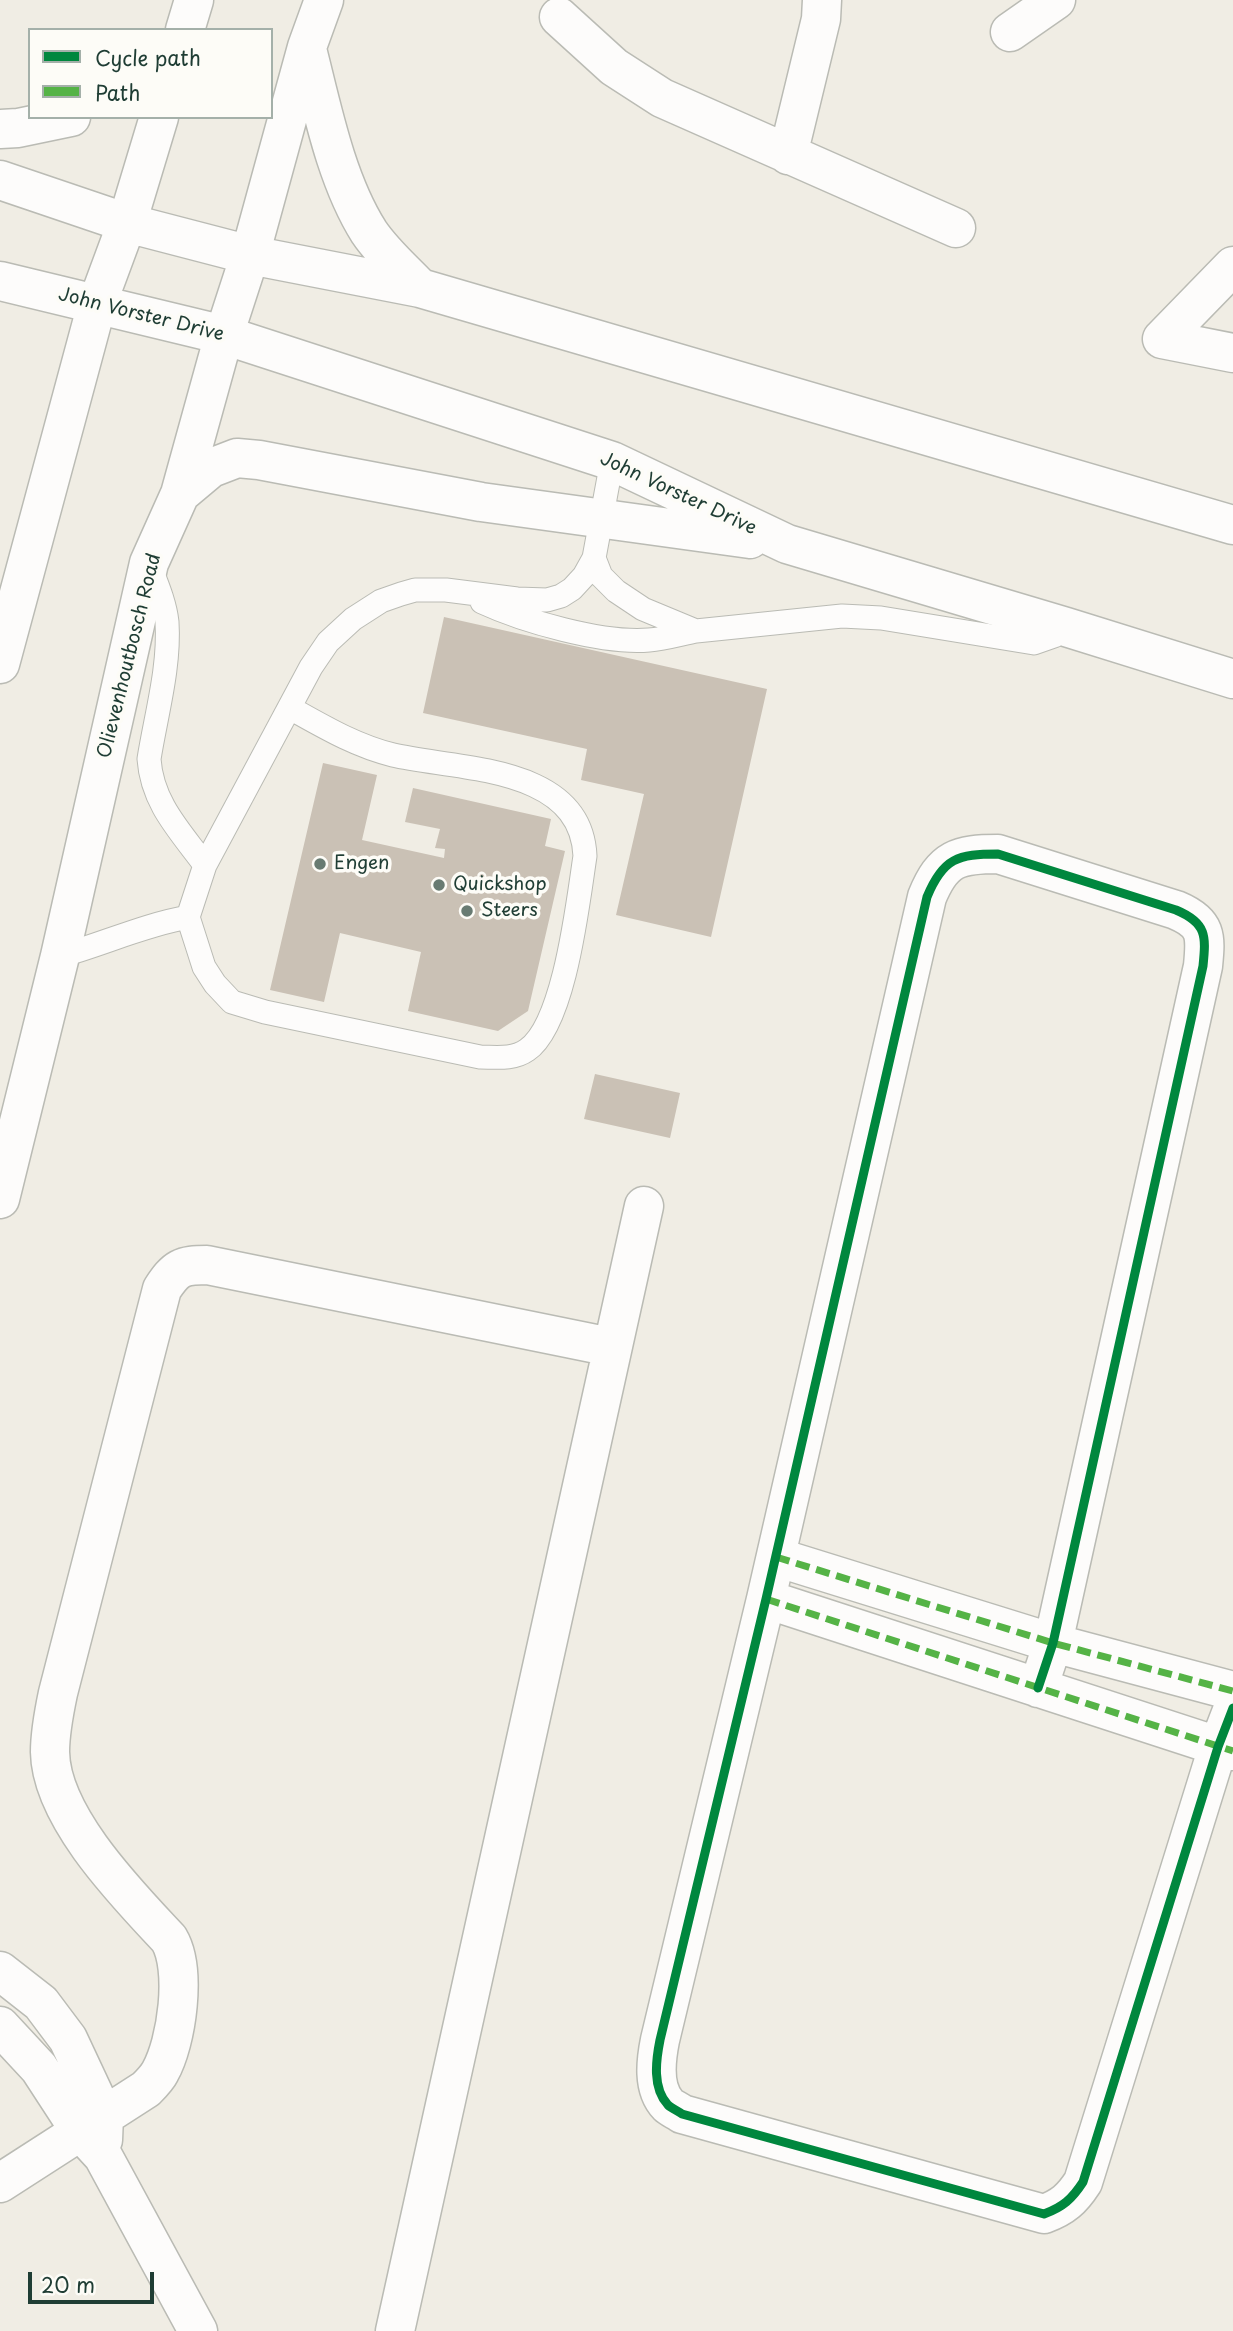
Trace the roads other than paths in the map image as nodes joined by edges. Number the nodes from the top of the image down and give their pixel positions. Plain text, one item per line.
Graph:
1 (194, 0) edge
2 (324, 0) edge
3 (822, 0) edge
4 (1056, 0) edge
5 (559, 17) dead end
6 (186, 28) edge
7 (1010, 32) dead end
8 (307, 47) junction
9 (61, 119) edge
10 (158, 119) edge
11 (0, 129) edge
12 (788, 156) junction
13 (0, 180) edge
14 (127, 223) junction
15 (956, 228) dead end
16 (250, 255) junction
17 (1233, 266) edge
18 (0, 281) edge
19 (420, 288) junction
20 (97, 304) junction
21 (224, 335) junction
22 (1233, 353) edge
23 (612, 460) junction
24 (180, 494) junction
25 (600, 518) junction
26 (1233, 525) edge
27 (787, 544) junction
28 (594, 558) junction
29 (149, 563) junction
30 (463, 593) junction
31 (1066, 626) junction
32 (696, 631) junction
33 (0, 664) edge
34 (1233, 679) edge
35 (290, 708) junction
36 (205, 865) junction
37 (188, 917) junction
38 (60, 956) junction
39 (0, 1199) edge
40 (644, 1206) dead end
41 (611, 1348) junction
42 (776, 1557) junction
43 (766, 1600) junction
44 (1053, 1643) junction
45 (1038, 1688) junction
46 (1233, 1691) edge
47 (1233, 1708) edge
48 (1226, 1749) edge
49 (0, 1971) edge
50 (0, 2026) edge
51 (95, 2134) junction
52 (0, 2183) edge
53 (198, 2331) edge
54 (395, 2331) edge

1 - 6 street
2 - 8 street, Olievenhoutbosch Road
3 - 12 street
4 - 7 street
5 - 12 street
8 - 16 street, Olievenhoutbosch Road
8 - 19 street
9 - 11 street
10 - 14 street
12 - 15 street
13 - 14 street
14 - 16 street
14 - 20 street
16 - 19 street
16 - 21 street, Olievenhoutbosch Road
17 - 22 street
18 - 20 street, John Vorster Drive
19 - 26 street
20 - 21 street, John Vorster Drive
20 - 33 street
21 - 23 street, John Vorster Drive
21 - 24 street, Olievenhoutbosch Road
23 - 25 lane
23 - 27 street, John Vorster Drive
24 - 25 street
24 - 29 street, Olievenhoutbosch Road
25 - 27 street
25 - 28 lane
27 - 31 street, John Vorster Drive
28 - 30 lane
28 - 32 lane
29 - 36 lane
29 - 38 street, Olievenhoutbosch Road
30 - 32 lane
30 - 35 lane
31 - 32 lane
31 - 34 street, John Vorster Drive
35 - 36 lane
35 - 37 lane
36 - 37 lane
37 - 38 lane
38 - 39 street, Olievenhoutbosch Road
40 - 41 street
41 - 51 street
41 - 54 street
42 - 43 street
42 - 44 street
42 - 44 street
43 - 45 street
43 - 48 street
44 - 45 street
44 - 46 street
45 - 48 street
47 - 48 street
49 - 51 street
50 - 51 street
51 - 52 street
51 - 53 street

